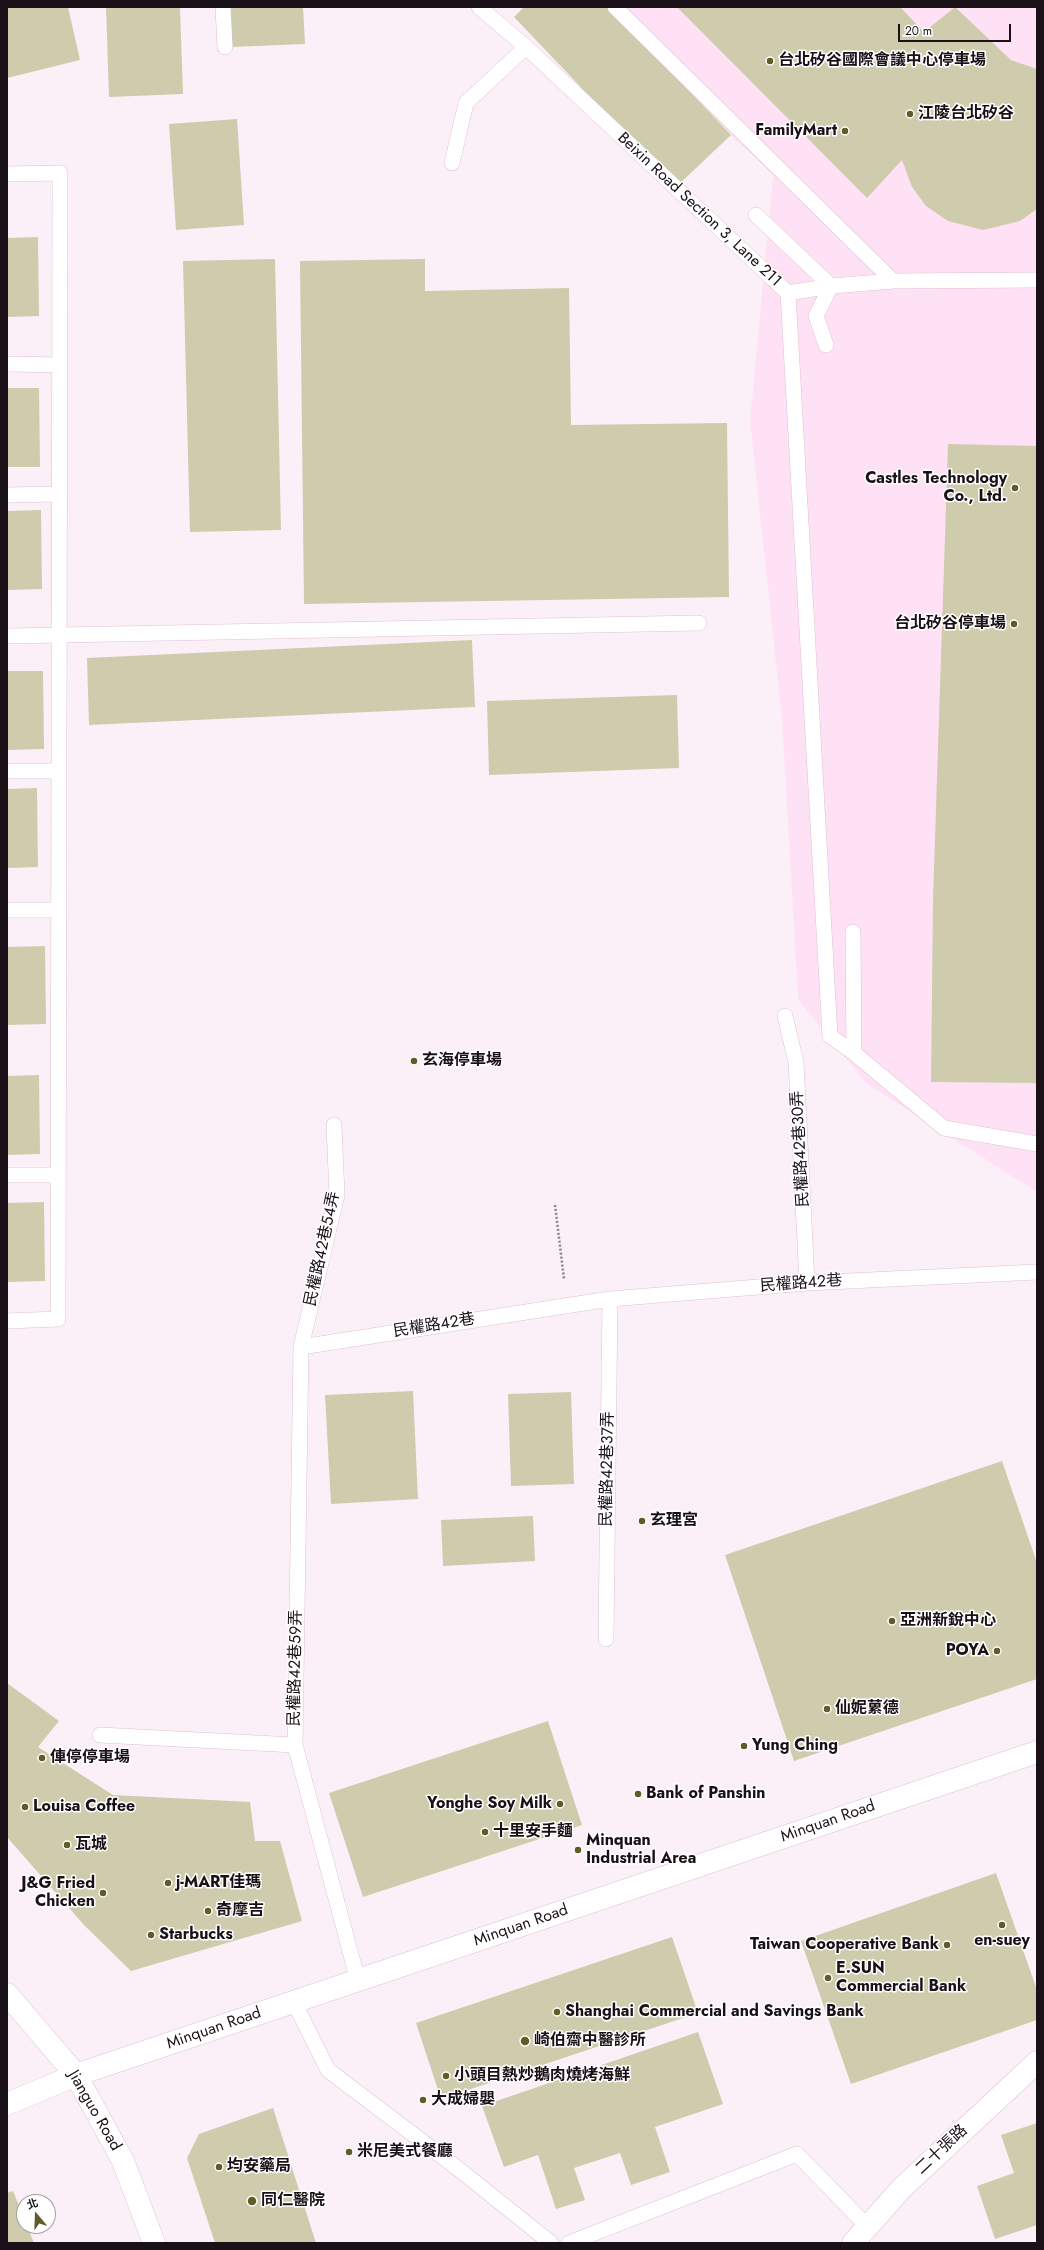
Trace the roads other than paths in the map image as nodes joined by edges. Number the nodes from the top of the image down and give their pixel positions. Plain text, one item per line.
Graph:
1 (223, 7) edge
2 (479, 7) edge
3 (615, 7) edge
4 (225, 47) dead end
5 (526, 47) junction
6 (452, 163) dead end
7 (7, 174) edge
8 (756, 215) dead end
9 (893, 280) junction
10 (1037, 280) edge
11 (831, 286) junction
12 (788, 293) junction
13 (826, 345) dead end
14 (7, 364) edge
15 (60, 365) junction
16 (59, 494) junction
17 (7, 495) edge
18 (699, 623) dead end
19 (7, 636) edge
20 (59, 636) junction
21 (59, 771) junction
22 (7, 772) edge
23 (7, 910) edge
24 (59, 910) junction
25 (853, 932) dead end
26 (785, 1016) dead end
27 (854, 1053) junction
28 (334, 1125) dead end
29 (1037, 1144) edge
30 (58, 1175) junction
31 (7, 1176) edge
32 (1037, 1272) edge
33 (807, 1283) junction
34 (610, 1298) junction
35 (7, 1321) edge
36 (301, 1347) junction
37 (606, 1639) dead end
38 (100, 1735) dead end
39 (294, 1745) junction
40 (1037, 1752) edge
41 (358, 1980) junction
42 (7, 1994) edge
43 (294, 2002) junction
44 (1037, 2062) edge
45 (76, 2075) junction
46 (7, 2104) edge
47 (868, 2226) junction
48 (154, 2243) edge
49 (551, 2243) edge
50 (569, 2243) edge
51 (853, 2243) edge

1 - 4 lane
2 - 5 lane, Beixin Road Section 3, Lane 211
3 - 9 lane
5 - 6 lane
5 - 12 lane, Beixin Road Section 3, Lane 211
7 - 15 lane
8 - 11 lane
9 - 10 lane, Beixin Road Section 3, Lane 211
9 - 11 lane, Beixin Road Section 3, Lane 211
11 - 12 lane, Beixin Road Section 3, Lane 211
11 - 13 lane
12 - 27 lane
14 - 15 lane
15 - 16 lane
16 - 17 lane
16 - 20 lane
18 - 20 lane
19 - 20 lane
20 - 21 lane
21 - 22 lane
21 - 24 lane
23 - 24 lane
24 - 30 lane
25 - 27 lane
26 - 33 lane, 民權路42巷30弄
27 - 29 lane
28 - 36 lane, 民權路42巷54弄
30 - 31 lane
30 - 35 lane
32 - 33 lane, 民權路42巷
33 - 34 lane, 民權路42巷
34 - 36 lane, 民權路42巷
34 - 37 lane, 民權路42巷37弄
36 - 39 lane, 民權路42巷59弄
38 - 39 lane
39 - 41 lane, 民權路42巷59弄
40 - 41 street, Minquan Road
41 - 43 street, Minquan Road
42 - 45 street, Jianguo Road
43 - 45 street, Minquan Road
43 - 49 lane
44 - 47 street, 二十張路
45 - 46 street, Minquan Road
45 - 48 street, Jianguo Road
47 - 50 lane
47 - 51 street, 二十張路

